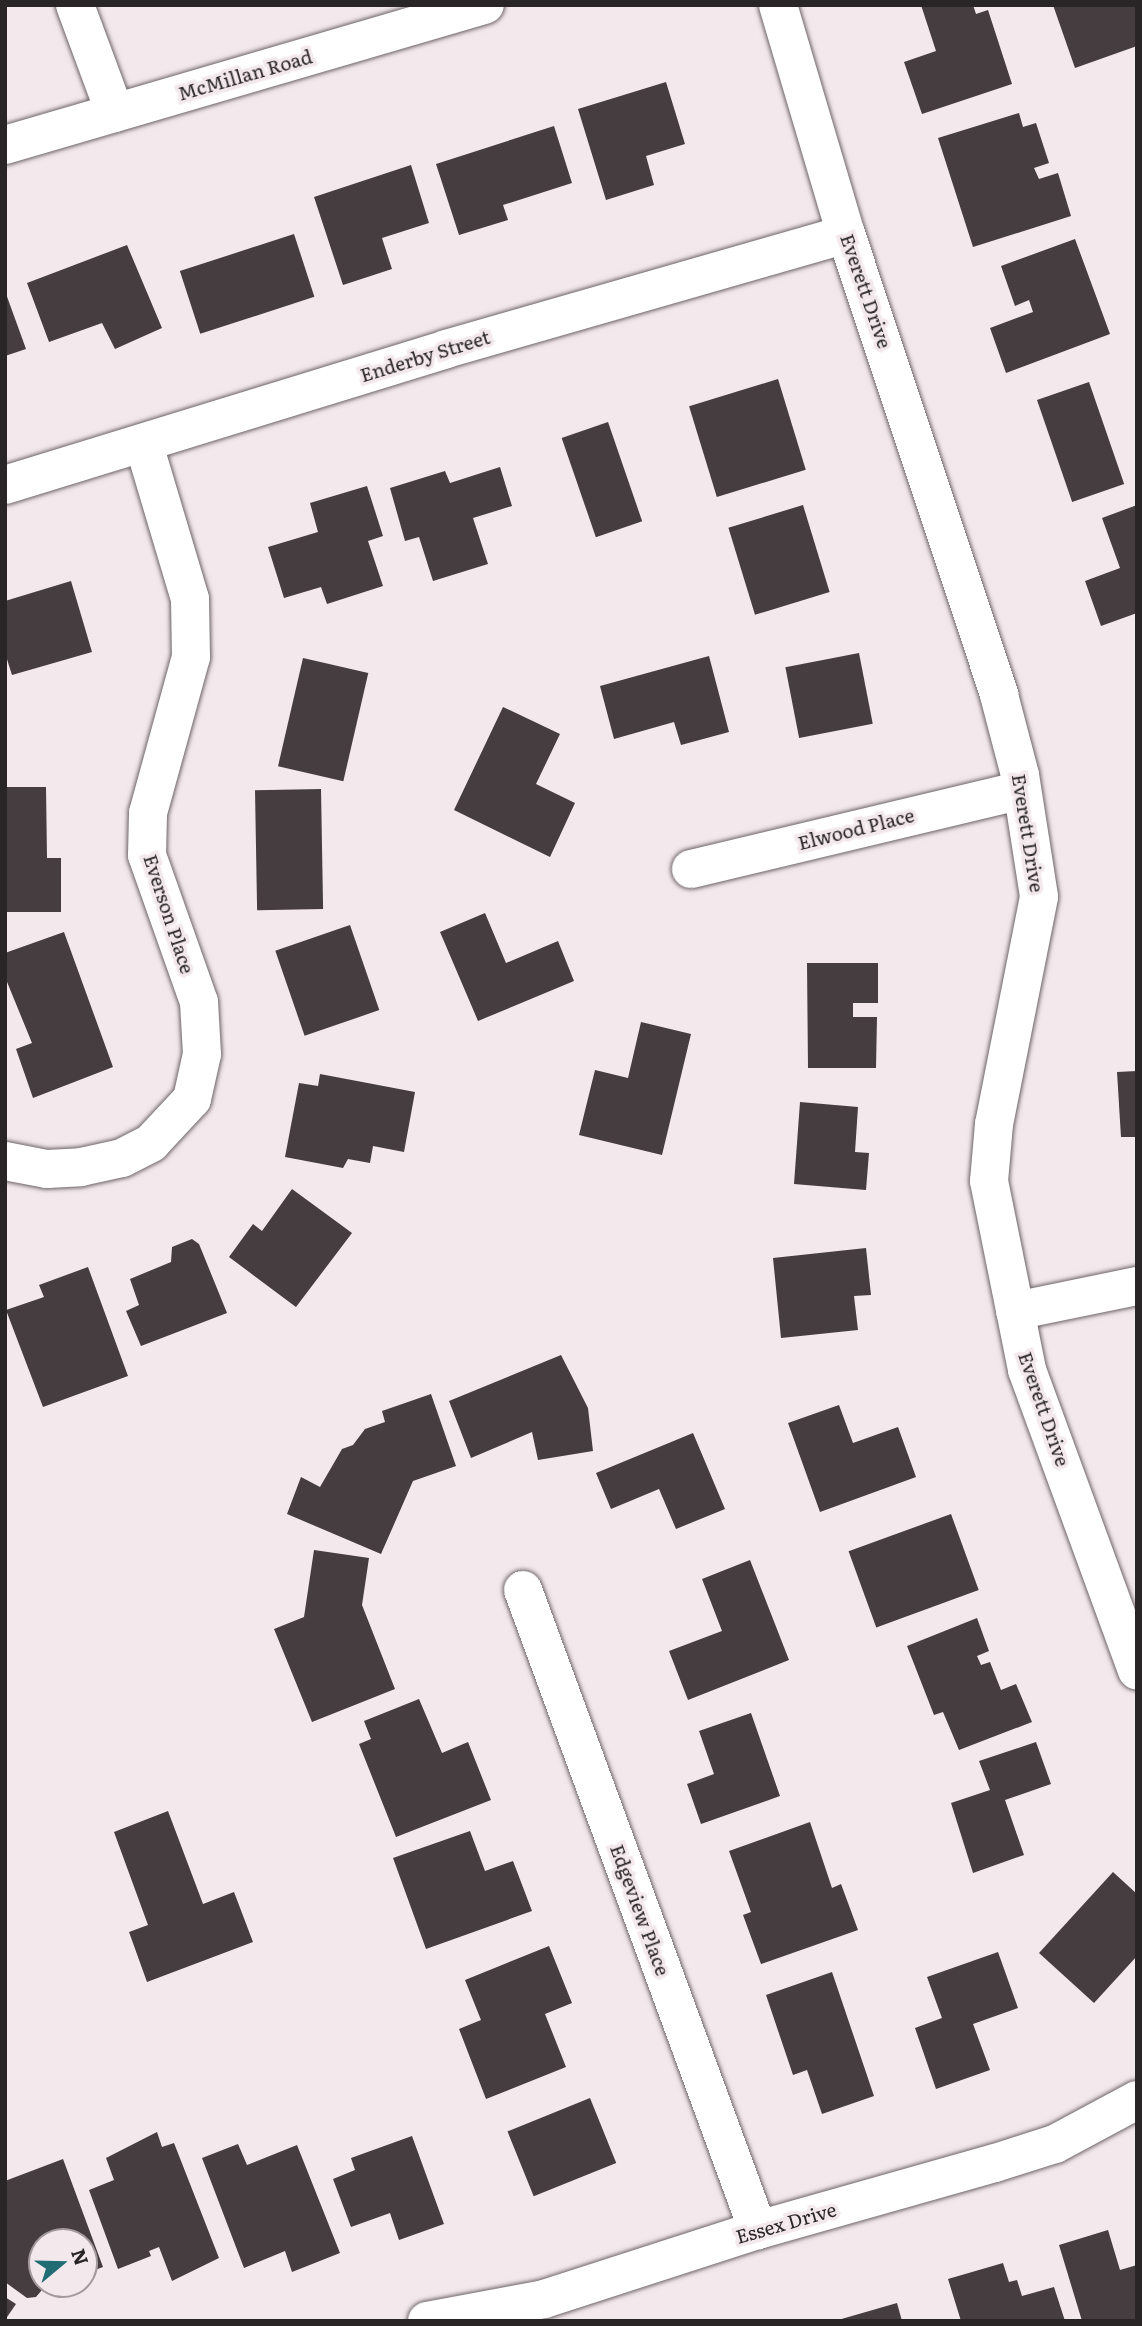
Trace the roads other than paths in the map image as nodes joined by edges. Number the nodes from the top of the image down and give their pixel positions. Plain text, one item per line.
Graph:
1 (75, 5) edge
2 (485, 5) edge
3 (778, 5) edge
4 (115, 113) junction
5 (5, 145) edge
6 (846, 233) junction
7 (144, 445) junction
8 (5, 485) edge
9 (1022, 790) junction
10 (691, 869) dead end
11 (5, 1161) edge
12 (1137, 1286) edge
13 (1015, 1311) junction
14 (523, 1590) dead end
15 (1137, 1671) edge
16 (1137, 2100) edge
17 (758, 2230) junction
18 (426, 2321) edge

1 - 4 street
2 - 4 street, McMillan Road
3 - 6 street, Everett Drive
4 - 5 street, McMillan Road
6 - 7 street, Enderby Street
6 - 9 street, Everett Drive
7 - 8 street, Enderby Street
7 - 11 street, Everson Place
9 - 10 street, Elwood Place
9 - 13 street, Everett Drive
12 - 13 street
13 - 15 street, Everett Drive
14 - 17 street, Edgeview Place
16 - 17 street, Essex Drive
17 - 18 street, Essex Drive

